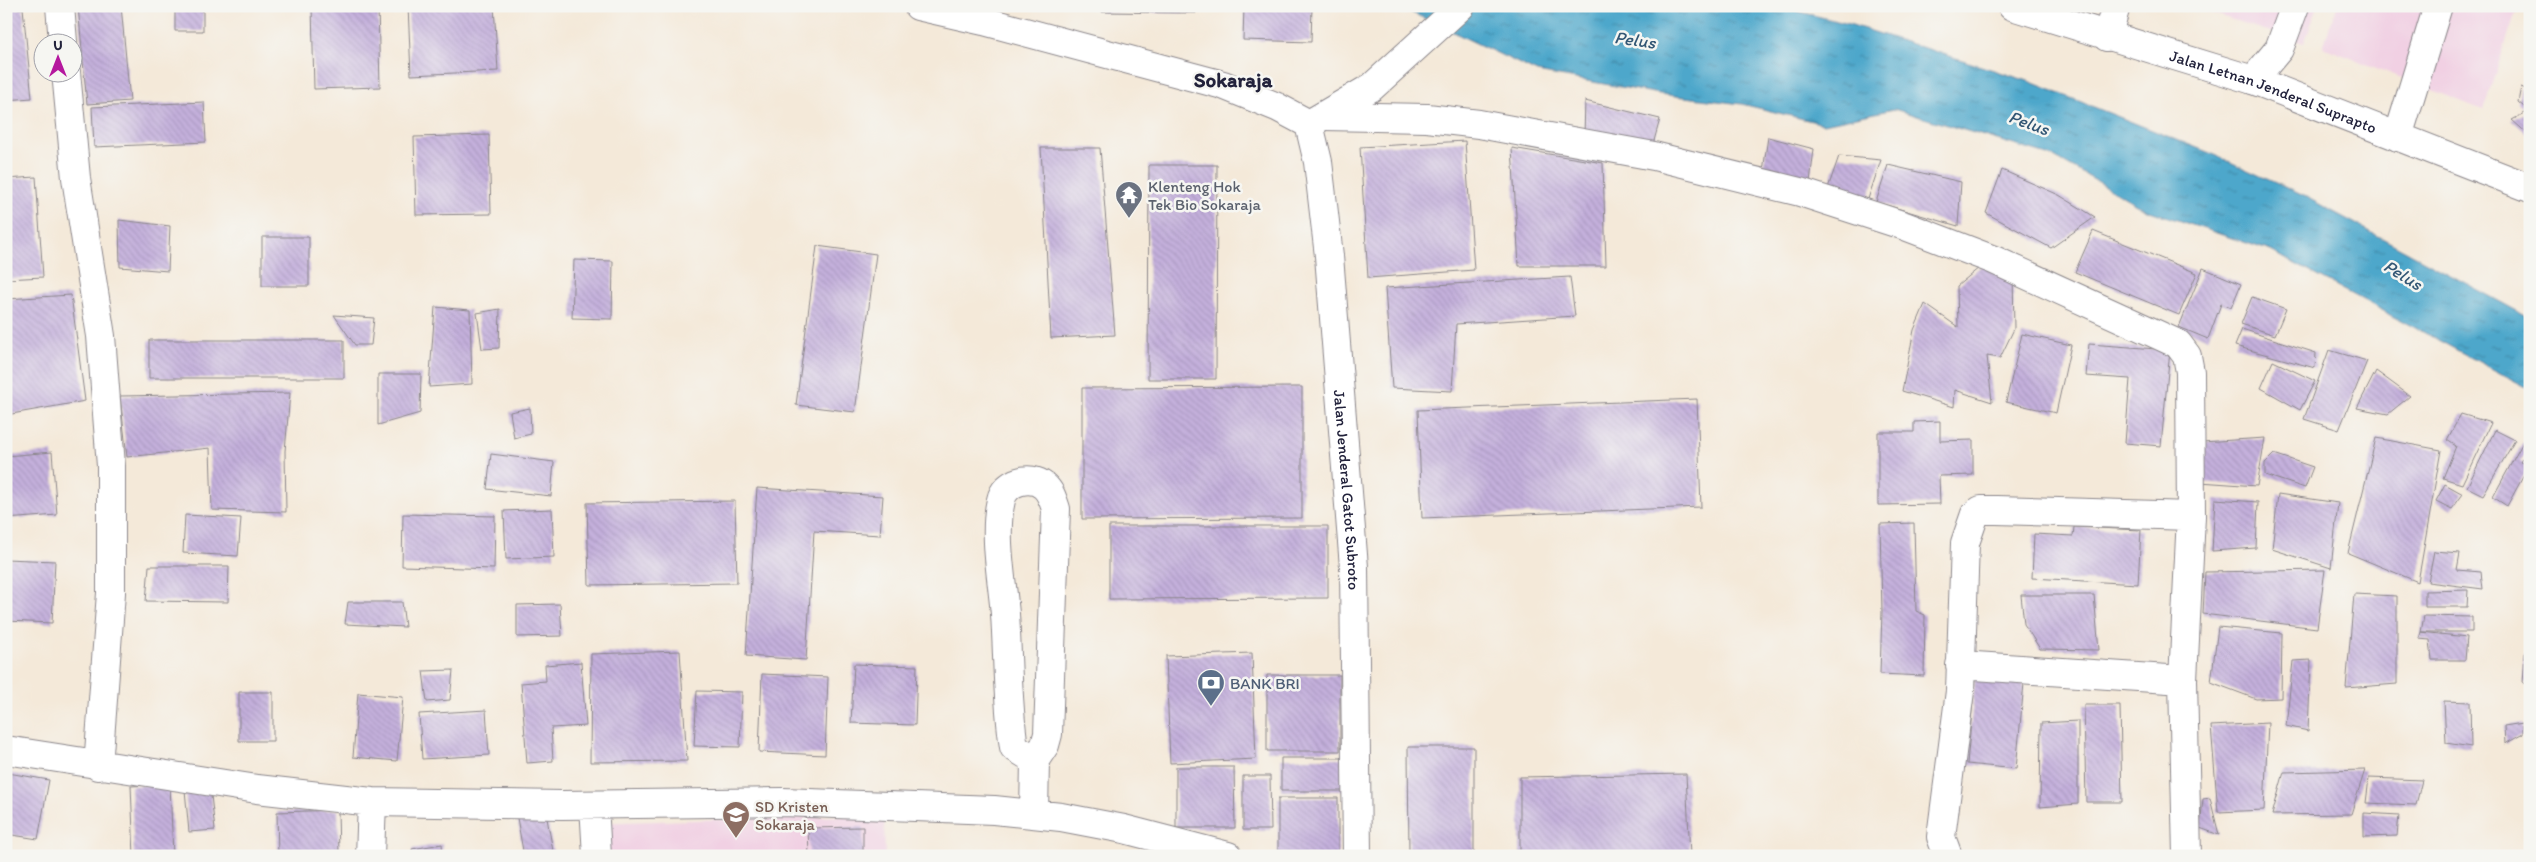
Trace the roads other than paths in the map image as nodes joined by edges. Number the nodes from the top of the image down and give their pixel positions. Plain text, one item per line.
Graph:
1 (60, 6) edge
2 (918, 6) edge
3 (1461, 6) edge
4 (2012, 6) edge
5 (2116, 6) edge
6 (2294, 6) edge
7 (2438, 6) edge
8 (62, 32) edge
9 (2107, 37) junction
10 (2253, 80) junction
11 (67, 82) edge
12 (1316, 120) junction
13 (2398, 138) junction
14 (2530, 188) edge
15 (2191, 516) junction
16 (1960, 665) junction
17 (2183, 680) junction
18 (6, 750) edge
19 (1035, 760) junction
20 (98, 766) junction
21 (372, 802) junction
22 (594, 805) junction
23 (1034, 814) junction
24 (370, 856) edge
25 (596, 856) edge
26 (1228, 856) edge
27 (1357, 856) edge
28 (1948, 856) edge
29 (2187, 856) edge

1 - 8 main road
2 - 12 main road
3 - 12 main road
4 - 9 main road, Jalan Letnan Jenderal Suprapto
5 - 9 main road
6 - 10 main road
7 - 13 main road
9 - 10 main road, Jalan Letnan Jenderal Suprapto
10 - 13 main road, Jalan Letnan Jenderal Suprapto
11 - 20 main road
12 - 15 main road
12 - 27 main road, Jalan Jenderal Gatot Subroto
13 - 14 main road, Jalan Letnan Jenderal Suprapto
15 - 16 main road
15 - 17 main road
16 - 17 main road
16 - 28 main road
17 - 29 main road
18 - 20 main road
19 - 19 main road
19 - 23 main road
20 - 21 main road
21 - 22 main road
21 - 24 main road
22 - 23 main road
22 - 25 main road
23 - 26 main road

